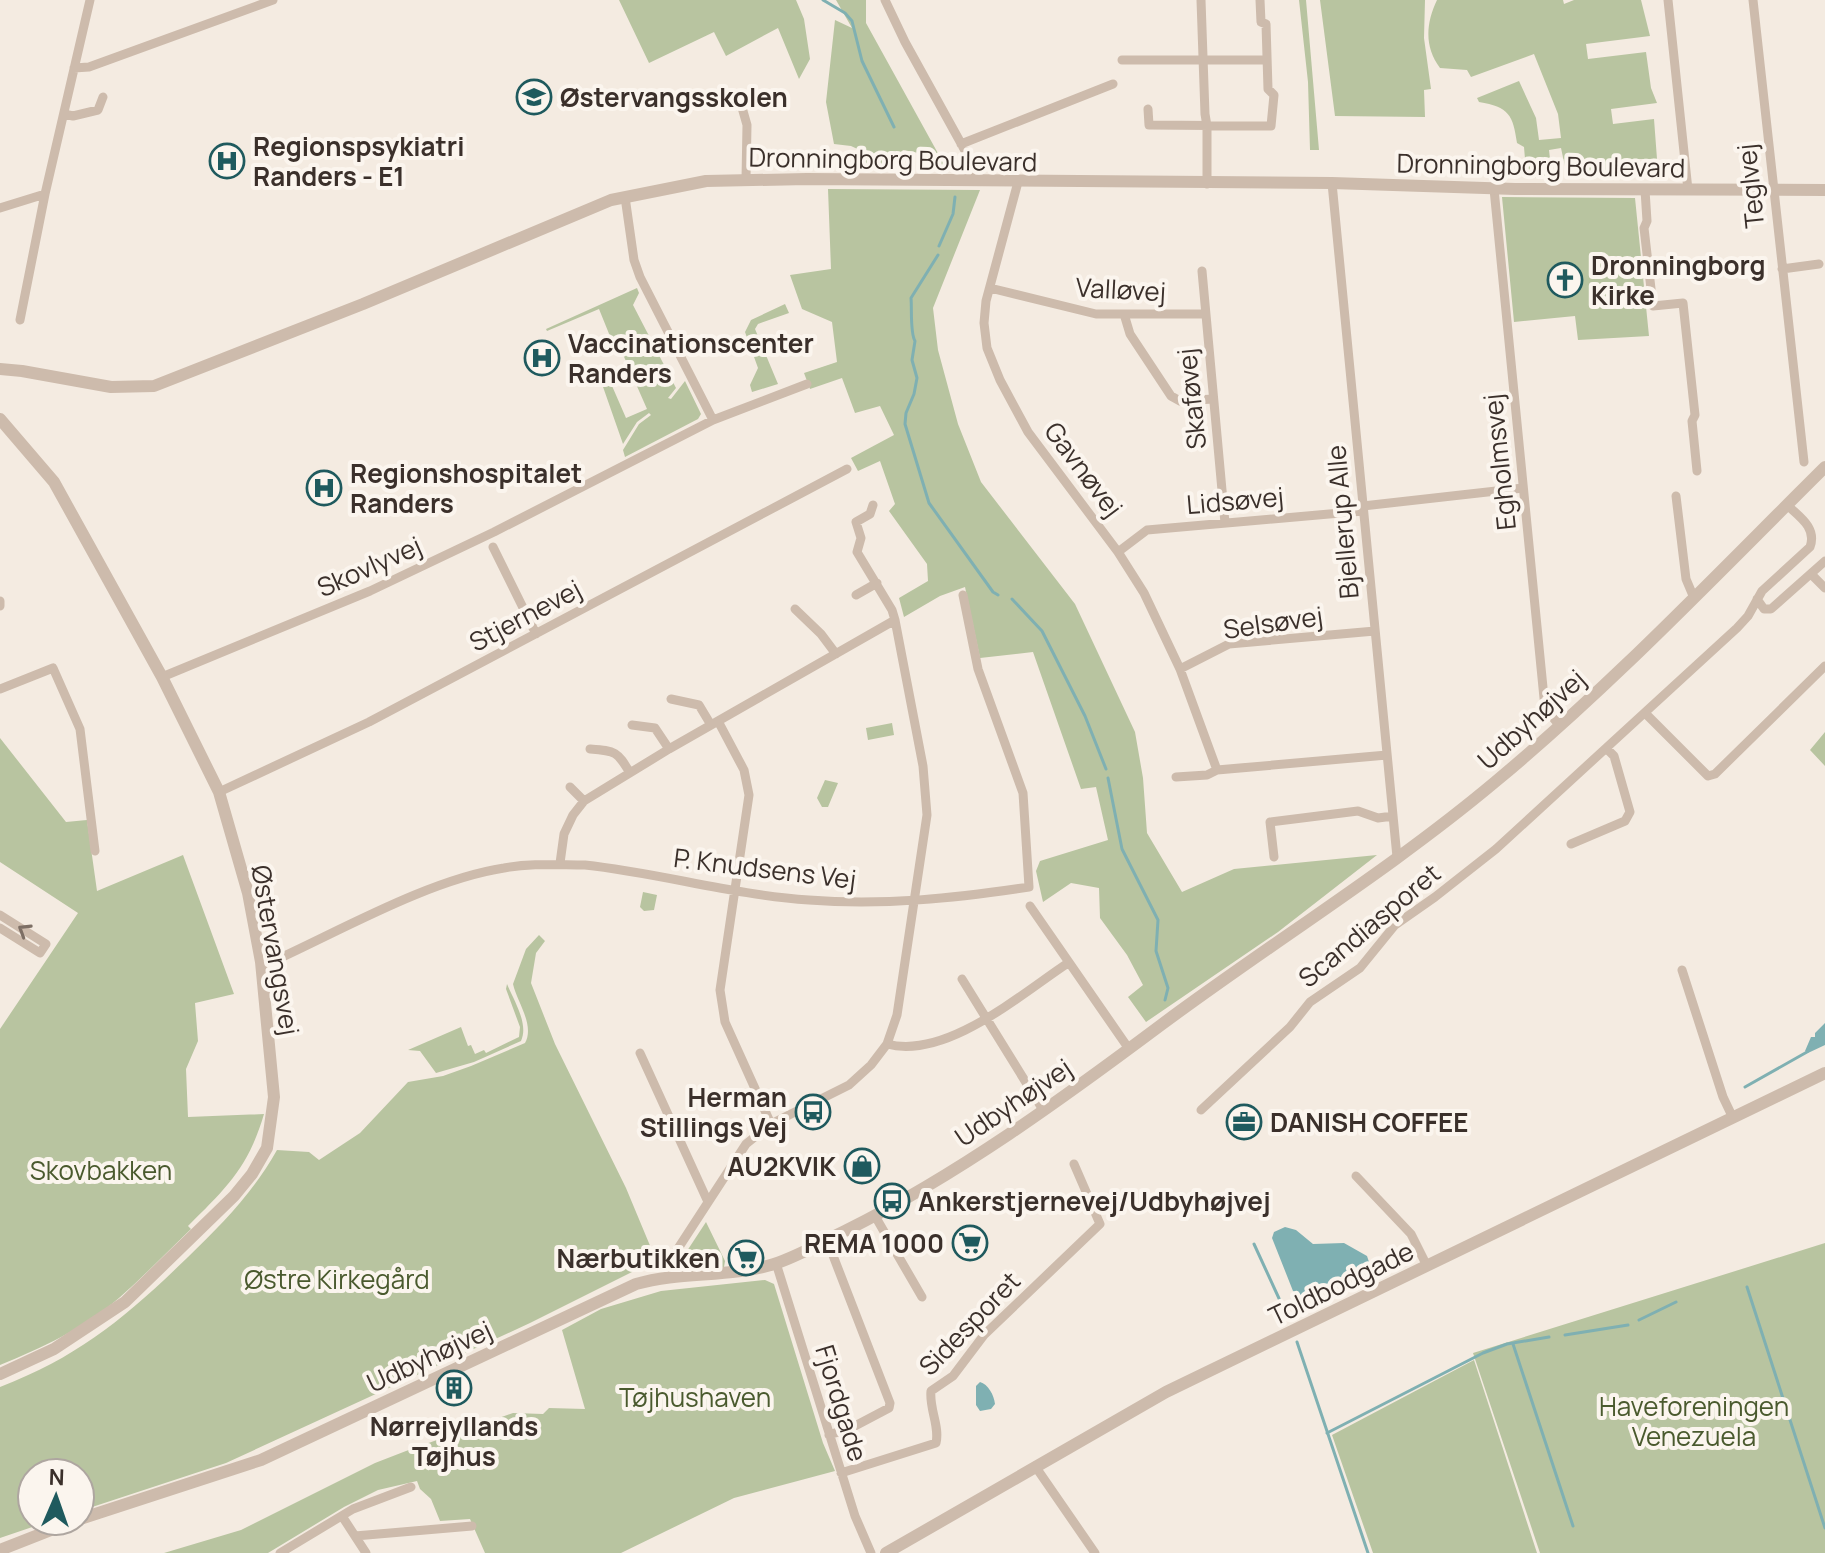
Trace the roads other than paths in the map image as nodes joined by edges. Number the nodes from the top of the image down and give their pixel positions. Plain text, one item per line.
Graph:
1 (90, 0) edge
2 (273, 0) edge
3 (885, 0) edge
4 (1201, 0) edge
5 (1260, 0) edge
6 (1668, 0) edge
7 (1753, 0) edge
8 (1122, 60) dead end
9 (1205, 60) junction
10 (1267, 60) junction
11 (74, 68) junction
12 (1113, 84) dead end
13 (103, 97) dead end
14 (741, 104) dead end
15 (1148, 109) dead end
16 (64, 114) junction
17 (1207, 126) junction
18 (961, 144) junction
19 (746, 179) junction
20 (971, 181) junction
21 (1018, 182) junction
22 (1332, 183) junction
23 (1207, 184) junction
24 (1494, 189) junction
25 (1645, 190) junction
26 (1688, 190) junction
27 (1773, 190) junction
28 (1825, 190) edge
29 (45, 194) junction
30 (625, 197) junction
31 (0, 208) edge
32 (1819, 264) dead end
33 (1782, 269) junction
34 (1202, 271) dead end
35 (990, 288) junction
36 (1124, 314) junction
37 (1204, 314) junction
38 (20, 320) dead end
39 (0, 369) edge
40 (807, 384) dead end
41 (1213, 399) junction
42 (0, 419) edge
43 (713, 420) junction
44 (1804, 462) dead end
45 (1825, 467) edge
46 (847, 469) dead end
47 (1697, 471) dead end
48 (1523, 488) junction
49 (1676, 496) dead end
50 (873, 505) dead end
51 (1787, 505) junction
52 (1363, 508) junction
53 (1225, 523) junction
54 (493, 547) dead end
55 (1118, 552) junction
56 (1825, 561) edge
57 (1811, 574) junction
58 (877, 583) junction
59 (1825, 588) edge
60 (856, 595) dead end
61 (963, 595) dead end
62 (1694, 598) junction
63 (1757, 599) junction
64 (795, 609) dead end
65 (895, 620) junction
66 (1375, 631) junction
67 (536, 634) junction
68 (836, 654) junction
69 (1825, 666) edge
70 (1180, 669) junction
71 (162, 677) junction
72 (0, 689) edge
73 (671, 699) dead end
74 (1646, 714) junction
75 (714, 723) junction
76 (632, 725) dead end
77 (1560, 726) junction
78 (590, 749) dead end
79 (669, 749) junction
80 (1607, 749) junction
81 (1387, 755) junction
82 (1217, 770) junction
83 (630, 773) junction
84 (1176, 777) dead end
85 (570, 787) dead end
86 (219, 792) junction
87 (584, 801) junction
88 (1393, 816) junction
89 (1571, 844) dead end
90 (95, 851) dead end
91 (1274, 857) dead end
92 (1397, 857) junction
93 (560, 863) junction
94 (734, 891) junction
95 (915, 902) junction
96 (1030, 906) dead end
97 (1, 917) edge
98 (0, 928) edge
99 (261, 962) junction
100 (1068, 963) junction
101 (1682, 970) dead end
102 (962, 979) dead end
103 (986, 1017) junction
104 (887, 1044) junction
105 (1129, 1049) junction
106 (640, 1053) dead end
107 (1825, 1073) edge
108 (1043, 1110) junction
109 (1201, 1110) dead end
110 (1733, 1118) junction
111 (771, 1124) junction
112 (1074, 1164) dead end
113 (1356, 1176) dead end
114 (708, 1202) junction
115 (875, 1216) junction
116 (827, 1240) junction
117 (776, 1263) junction
118 (1427, 1266) junction
119 (673, 1277) junction
120 (922, 1297) dead end
121 (0, 1374) edge
122 (829, 1435) junction
123 (1035, 1466) junction
124 (841, 1473) junction
125 (411, 1487) dead end
126 (96, 1514) edge
127 (342, 1516) junction
128 (472, 1526) dead end
129 (355, 1536) junction
130 (33, 1537) edge
131 (0, 1550) edge
132 (280, 1553) edge
133 (366, 1553) edge
134 (871, 1553) edge
135 (886, 1553) edge
136 (1095, 1553) edge

1 - 11 street
2 - 11 street
3 - 18 street
4 - 9 street
5 - 10 street
6 - 26 street
7 - 27 street, Teglvej
8 - 9 street
9 - 10 street
9 - 17 street
10 - 17 street
11 - 16 street
12 - 18 street
13 - 16 street
14 - 19 street
15 - 17 street
16 - 29 street
17 - 23 street
18 - 20 street
19 - 20 street, Dronningborg Boulevard
19 - 30 street, Dronningborg Boulevard
20 - 21 street, Dronningborg Boulevard
21 - 23 street, Dronningborg Boulevard
21 - 35 street, Gavnøvej
22 - 23 street, Dronningborg Boulevard
22 - 24 street, Dronningborg Boulevard
22 - 52 street, Bjellerup Alle
24 - 25 street, Dronningborg Boulevard
24 - 48 street, Egholmsvej
25 - 26 street, Dronningborg Boulevard
25 - 47 street
26 - 27 street, Dronningborg Boulevard
27 - 28 street, Dronningborg Boulevard
27 - 33 street, Teglvej
29 - 31 street
29 - 38 street
30 - 39 street, Dronningborg Boulevard
30 - 43 street
32 - 33 street
33 - 44 street, Teglvej
34 - 37 street, Skaføvej
35 - 36 street, Valløvej
35 - 55 street, Gavnøvej
36 - 37 street, Valløvej
36 - 41 street
37 - 41 street, Skaføvej
40 - 43 street, Skovlyvej
41 - 53 street, Skaføvej
42 - 71 street, Østervangsvej
43 - 71 street, Skovlyvej
45 - 51 street, Udbyhøjvej
46 - 67 street, Stjernevej
48 - 52 street, Lidsøvej
48 - 77 street, Egholmsvej
49 - 62 street
50 - 58 street
51 - 62 street, Udbyhøjvej
51 - 63 street, Scandiasporet
52 - 53 street, Lidsøvej
52 - 66 street, Bjellerup Alle
53 - 55 street, Lidsøvej
54 - 67 street
55 - 70 street, Gavnøvej
56 - 57 street
57 - 59 street
57 - 63 street
58 - 60 street
58 - 65 street
61 - 95 street, P. Knudsens Vej
62 - 77 street, Udbyhøjvej
63 - 74 street, Scandiasporet
64 - 68 street
65 - 68 street
65 - 95 street
66 - 70 street, Selsøvej
66 - 81 street, Bjellerup Alle
67 - 86 street, Stjernevej
68 - 75 street
69 - 74 street
70 - 82 street, Gavnøvej
71 - 86 street, Østervangsvej
72 - 90 street
73 - 75 street
74 - 80 street, Scandiasporet
75 - 79 street
75 - 94 street
76 - 79 street
77 - 92 street, Udbyhøjvej
78 - 83 street
79 - 83 street
80 - 89 street
80 - 109 street, Scandiasporet
81 - 82 street
81 - 88 street, Bjellerup Alle
82 - 84 street
83 - 87 street
85 - 87 street
86 - 99 street, Østervangsvej
87 - 93 street
88 - 91 street
88 - 92 street, Bjellerup Alle
92 - 105 street, Udbyhøjvej
93 - 94 street, P. Knudsens Vej
93 - 99 street, P. Knudsens Vej
94 - 95 street, P. Knudsens Vej
94 - 111 street
95 - 104 street
96 - 100 street
98 -> 97 street
99 - 121 street, Østervangsvej
100 - 103 street
100 - 105 street
101 - 110 street
102 - 103 street
103 - 104 street
103 - 108 street
104 - 111 street
105 - 108 street, Udbyhøjvej
106 - 114 street
107 - 110 street, Toldbodgade
108 - 115 street, Udbyhøjvej
110 - 118 street, Toldbodgade
111 - 114 street
112 - 124 street, Sidesporet
113 - 118 street
114 - 119 street
115 - 116 street, Udbyhøjvej
115 - 120 street
116 - 117 street, Udbyhøjvej
116 - 122 street
117 - 119 street, Udbyhøjvej
117 - 122 street, Fjordgade
118 - 123 street, Toldbodgade
119 - 126 street, Udbyhøjvej
122 - 124 street, Fjordgade
123 - 135 street, Toldbodgade
123 - 136 street
124 - 134 street, Fjordgade
125 - 127 street
127 - 129 street
127 - 132 street
128 - 129 street
129 - 133 street
130 - 131 street

